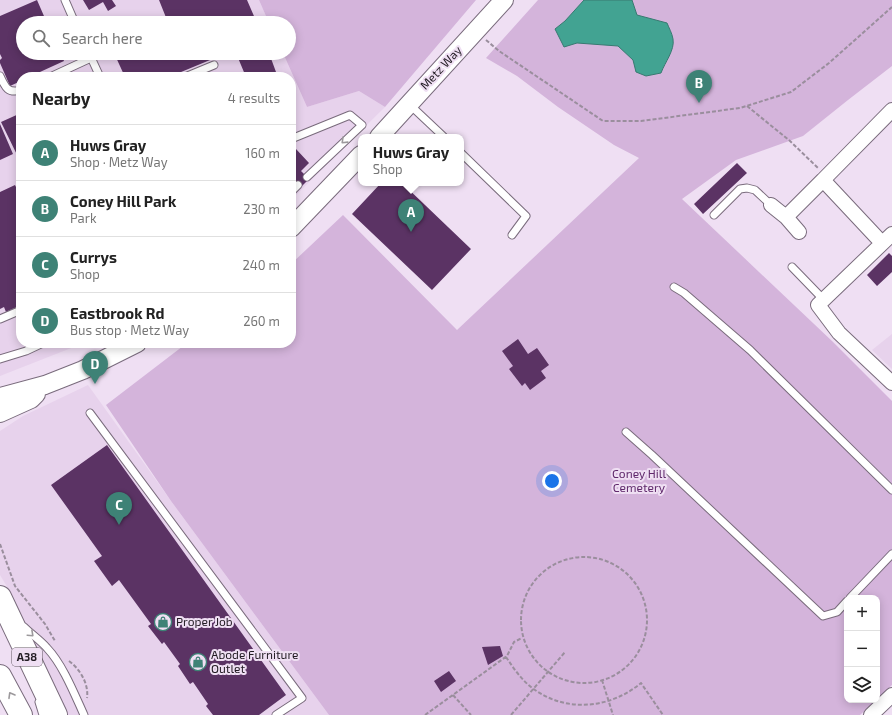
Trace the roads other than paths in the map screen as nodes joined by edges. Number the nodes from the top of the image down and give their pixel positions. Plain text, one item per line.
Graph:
1 (65, 0) edge
2 (504, 0) edge
3 (72, 16) edge
4 (82, 60) edge
5 (92, 60) edge
6 (214, 65) dead end
7 (60, 72) edge
8 (98, 72) edge
9 (197, 72) edge
10 (0, 76) edge
11 (16, 91) edge
12 (408, 104) junction
13 (892, 110) edge
14 (382, 134) edge
15 (441, 134) edge
16 (296, 137) edge
17 (464, 156) edge
18 (358, 158) edge
19 (307, 177) dead end
20 (824, 178) junction
21 (770, 204) joint
22 (714, 215) dead end
23 (786, 217) junction
24 (296, 223) edge
25 (799, 232) dead end
26 (512, 235) dead end
27 (887, 239) edge
28 (792, 267) dead end
29 (674, 287) dead end
30 (824, 300) junction
31 (16, 312) edge
32 (0, 319) edge
33 (32, 348) edge
34 (127, 348) edge
35 (0, 359) edge
36 (892, 383) edge
37 (45, 385) junction
38 (0, 397) edge
39 (31, 399) junction
40 (0, 413) edge
41 (90, 413) dead end
42 (0, 423) edge
43 (626, 432) dead end
44 (892, 490) edge
45 (892, 554) edge
46 (853, 595) edge
47 (2, 602) edge
48 (844, 604) edge
49 (0, 676) edge
50 (35, 684) junction
51 (892, 695) edge
52 (21, 715) edge
53 (43, 715) edge
54 (56, 715) edge
55 (84, 715) edge
56 (276, 715) edge
57 (871, 715) edge

1 - 3 lane
2 - 12 street, Metz Way
4 - 7 lane
5 - 8 lane
6 - 9 lane
10 - 11 lane
12 - 14 street, Metz Way
12 - 15 lane
13 - 20 street
16 -> 19 lane
17 - 26 lane
18 - 24 street
20 - 23 street
20 - 27 street
21 - 22 lane
21 - 23 street
23 - 25 street
27 - 30 street
28 - 30 lane
29 - 44 lane
30 - 36 street
31 - 32 lane
33 - 35 lane
34 - 37 street
37 - 38 street
37 - 39 street
39 - 40 street
39 - 42 street
41 - 56 lane
43 - 48 lane
45 - 46 lane
47 - 50 highway, A38
47 -> 55 lane
52 -> 49 highway, A38
50 - 53 lane
50 - 54 highway, A38
51 - 57 street

